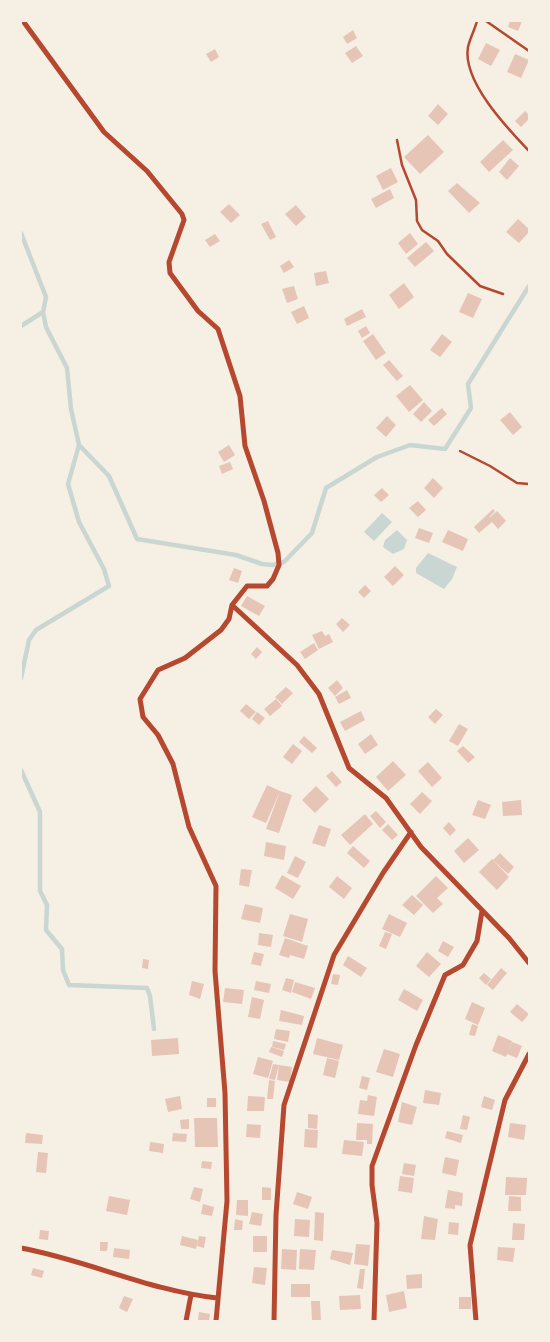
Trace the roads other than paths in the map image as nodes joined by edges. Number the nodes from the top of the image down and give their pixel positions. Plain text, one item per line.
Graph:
1 (23, 21) edge
2 (232, 605) junction
3 (411, 832) junction
4 (482, 911) junction
5 (529, 963) edge
6 (529, 1054) edge
7 (21, 1248) edge
8 (191, 1295) junction
9 (216, 1298) junction
10 (186, 1321) edge
11 (216, 1321) edge
12 (274, 1321) edge
13 (374, 1321) edge
14 (476, 1321) edge

1 - 2 street
2 - 3 street
2 - 9 street
3 - 4 street
3 - 12 street
4 - 5 street
4 - 13 street
6 - 14 street
7 - 8 street
8 - 9 street
8 - 10 street
9 - 11 street

